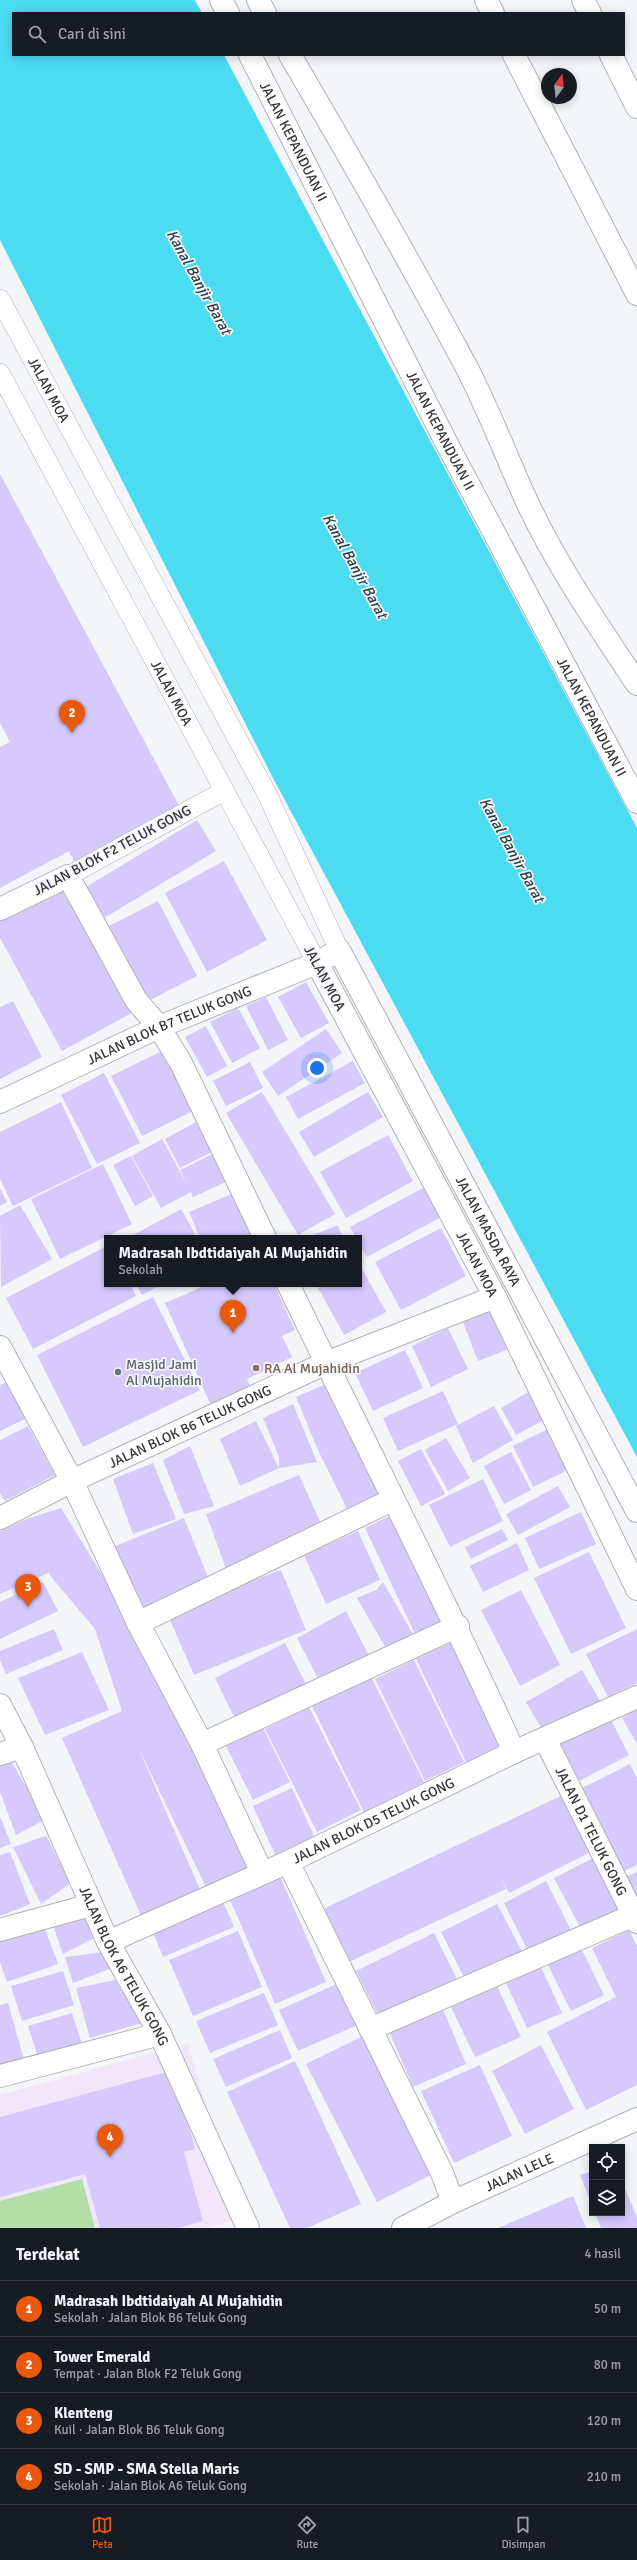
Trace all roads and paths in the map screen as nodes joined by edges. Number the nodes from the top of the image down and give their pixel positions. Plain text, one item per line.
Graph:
1 (221, 0) edge
2 (258, 0) edge
3 (486, 0) edge
4 (583, 0) edge
5 (227, 12) edge
6 (264, 12) edge
7 (492, 12) edge
8 (589, 12) edge
9 (251, 56) edge
10 (291, 56) edge
11 (515, 56) edge
12 (612, 56) edge
13 (637, 107) edge
14 (637, 294) edge
15 (0, 299) edge
16 (0, 373) edge
17 (637, 684) edge
18 (224, 791) junction
19 (637, 802) edge
20 (68, 876) junction
21 (0, 909) edge
22 (339, 950) junction
23 (317, 963) junction
24 (159, 1027) junction
25 (0, 1102) edge
26 (264, 1235) edge
27 (289, 1287) edge
28 (495, 1297) junction
29 (0, 1347) edge
30 (326, 1363) junction
31 (72, 1481) junction
32 (392, 1500) junction
33 (637, 1511) edge
34 (0, 1518) edge
35 (637, 1589) edge
36 (138, 1623) junction
37 (458, 1626) junction
38 (637, 1697) edge
39 (0, 1704) edge
40 (545, 1739) junction
41 (202, 1744) junction
42 (22, 1747) junction
43 (514, 1752) junction
44 (0, 1754) edge
45 (288, 1862) junction
46 (262, 1873) junction
47 (91, 1905) junction
48 (635, 1919) edge
49 (0, 1930) edge
50 (108, 1942) junction
51 (370, 2029) junction
52 (160, 2034) junction
53 (0, 2076) edge
54 (637, 2119) edge
55 (454, 2202) junction
56 (248, 2228) edge
57 (403, 2228) edge

1 - 5 main road
2 - 6 main road
3 - 7 main road
4 - 8 main road
9 - 19 main road, JALAN KEPANDUAN II
10 - 17 main road
11 - 14 main road
12 - 13 main road
15 - 22 lane, JALAN MOA
16 - 18 lane, JALAN MOA
18 - 20 lane, JALAN BLOK F2 TELUK GONG
18 - 23 lane, JALAN MOA
20 - 21 main road, JALAN BLOK F2 TELUK GONG
20 - 24 main road
22 - 23 main road, JALAN BLOK B7 TELUK GONG
22 - 33 main road, JALAN MASDA RAYA
23 - 24 main road, JALAN BLOK B7 TELUK GONG
23 - 28 main road, JALAN MOA
24 - 25 main road, JALAN BLOK B7 TELUK GONG
24 - 26 main road
27 - 30 main road
28 - 30 main road, JALAN BLOK B6 TELUK GONG
28 - 35 main road, JALAN MOA
29 - 31 main road
30 - 31 main road, JALAN BLOK B6 TELUK GONG
30 - 32 main road
31 - 34 main road, JALAN BLOK B6 TELUK GONG
31 - 36 main road
32 - 36 main road
32 - 37 main road
36 - 41 main road
37 - 41 main road
37 - 43 main road
38 - 40 main road, JALAN BLOK D5 TELUK GONG
39 - 42 main road, JALAN BLOK A6 TELUK GONG
40 - 43 main road, JALAN BLOK D5 TELUK GONG
40 - 48 main road, JALAN D1 TELUK GONG
41 - 46 main road
42 - 44 main road
42 - 47 main road, JALAN BLOK A6 TELUK GONG
43 - 45 main road, JALAN BLOK D5 TELUK GONG
45 - 46 main road, JALAN BLOK D5 TELUK GONG
45 - 51 main road
46 - 50 main road, JALAN BLOK D5 TELUK GONG
47 - 49 main road
47 - 50 main road, JALAN BLOK A6 TELUK GONG
48 - 51 main road
50 - 52 main road, JALAN BLOK A6 TELUK GONG
51 - 55 main road
52 - 53 main road
52 - 56 main road, JALAN BLOK A6 TELUK GONG
54 - 55 main road, JALAN LELE
55 - 57 main road, JALAN LELE

